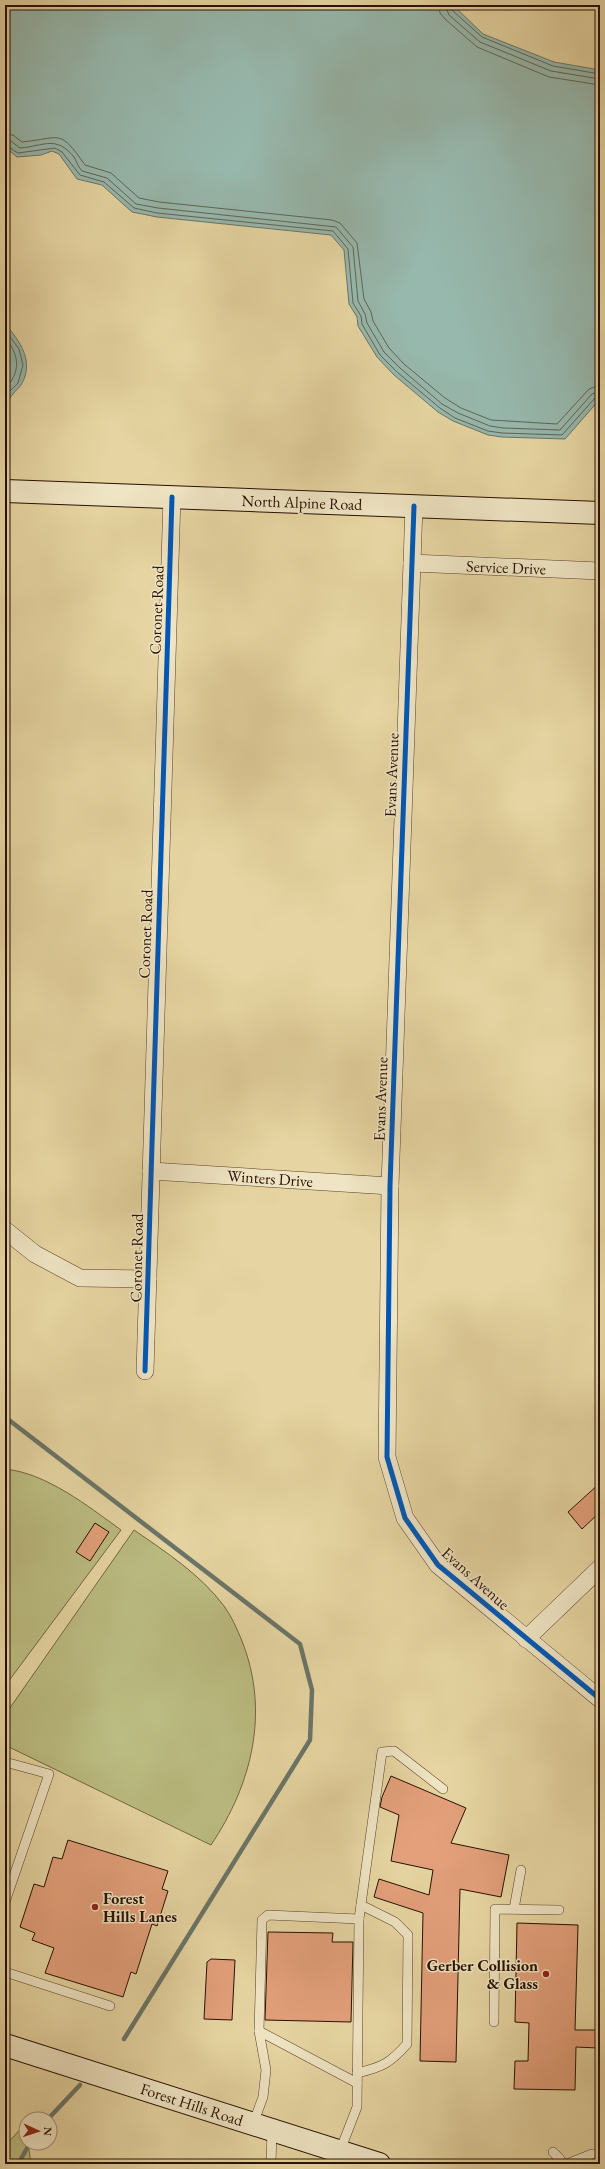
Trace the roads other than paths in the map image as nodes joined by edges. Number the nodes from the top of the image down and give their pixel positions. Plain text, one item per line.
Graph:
1 (5, 491) edge
2 (172, 498) junction
3 (414, 506) junction
4 (600, 513) edge
5 (412, 563) junction
6 (600, 571) edge
7 (151, 1171) junction
8 (390, 1186) junction
9 (5, 1230) edge
10 (148, 1279) junction
11 (145, 1371) dead end
12 (600, 1568) edge
13 (526, 1639) junction
14 (600, 1699) edge
15 (5, 1762) edge
16 (443, 1789) dead end
17 (521, 1870) dead end
18 (5, 1902) edge
19 (361, 1905) junction
20 (514, 1910) junction
21 (559, 1910) dead end
22 (359, 1919) junction
23 (5, 1972) edge
24 (110, 2006) dead end
25 (494, 2022) dead end
26 (259, 2031) junction
27 (5, 2045) edge
28 (357, 2073) junction
29 (357, 2083) junction
30 (262, 2127) junction
31 (340, 2152) junction
32 (553, 2152) dead end
33 (592, 2154) dead end
34 (271, 2164) edge
35 (379, 2164) edge
36 (561, 2164) edge
37 (567, 2164) edge

1 - 2 main road, North Alpine Road
2 - 3 main road, North Alpine Road
2 - 7 street, Coronet Road
3 - 4 main road, North Alpine Road
3 - 5 street, Evans Avenue
5 - 6 street, Service Drive
5 - 8 street, Evans Avenue
7 - 8 street, Winters Drive
7 - 10 street, Coronet Road
8 - 13 street, Evans Avenue
9 - 10 street
10 - 11 street, Coronet Road
12 - 13 street
13 - 14 street, Evans Avenue
15 - 18 lane
16 - 19 lane
17 - 20 lane
19 - 22 lane
19 - 28 lane
20 - 21 lane
20 - 25 lane
22 - 26 lane
22 - 28 lane
23 - 24 lane
26 - 29 lane
26 - 30 lane
27 - 30 main road, Forest Hills Road
28 - 29 lane
29 - 31 lane
30 - 31 main road, Forest Hills Road
30 - 34 lane
31 - 35 main road, Forest Hills Road
32 - 36 lane
33 - 37 lane

